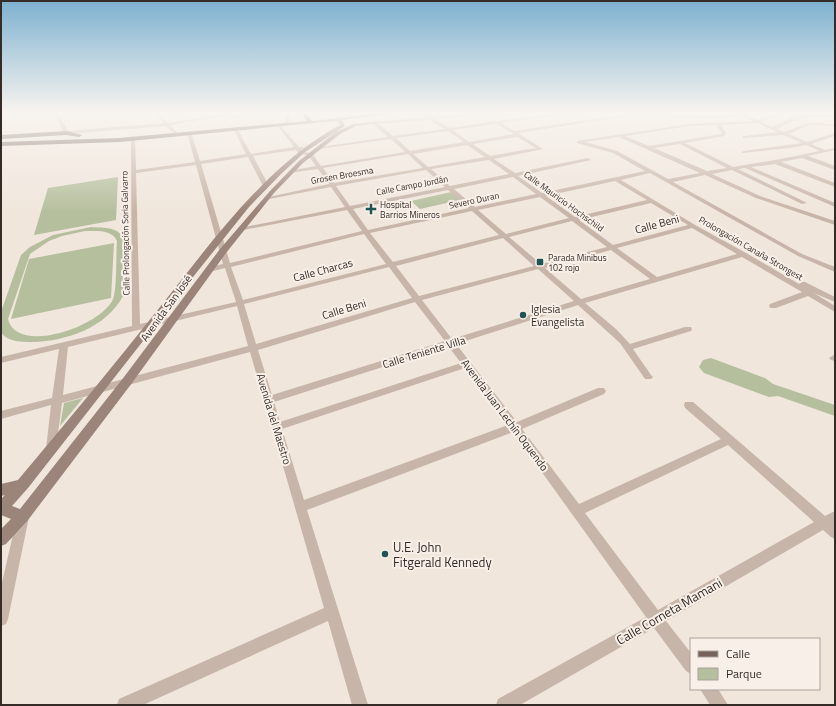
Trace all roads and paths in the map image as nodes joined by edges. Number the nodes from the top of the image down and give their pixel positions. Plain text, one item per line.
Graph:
1 (133, 146) edge
2 (193, 146) edge
3 (245, 146) edge
4 (302, 146) edge
5 (311, 146) edge
6 (315, 146) edge
7 (335, 146) edge
8 (401, 146) edge
9 (451, 146) edge
10 (472, 146) edge
11 (536, 146) edge
12 (595, 146) edge
13 (643, 146) edge
14 (662, 146) edge
15 (688, 146) edge
16 (795, 146) edge
17 (815, 146) edge
18 (648, 148) junction
19 (835, 148) edge
20 (306, 150) junction
21 (824, 150) junction
22 (744, 152) dead end
23 (409, 153) junction
24 (250, 155) junction
25 (802, 156) junction
26 (490, 158) junction
27 (588, 160) dead end
28 (198, 162) junction
29 (775, 162) junction
30 (745, 167) junction
31 (321, 168) junction
32 (835, 168) edge
33 (428, 169) junction
34 (733, 169) junction
35 (133, 172) junction
36 (291, 172) junction
37 (649, 172) junction
38 (706, 173) junction
39 (514, 175) junction
40 (616, 179) junction
41 (668, 181) junction
42 (332, 185) junction
43 (835, 185) edge
44 (266, 186) junction
45 (450, 187) junction
46 (539, 195) junction
47 (835, 197) edge
48 (266, 199) junction
49 (822, 200) junction
50 (651, 201) junction
51 (804, 203) junction
52 (835, 205) edge
53 (349, 207) junction
54 (790, 208) junction
55 (474, 209) junction
56 (573, 219) junction
57 (835, 223) edge
58 (693, 226) junction
59 (240, 230) junction
60 (366, 232) junction
61 (504, 236) junction
62 (219, 238) junction
63 (612, 248) junction
64 (223, 251) junction
65 (744, 254) junction
66 (391, 264) junction
67 (227, 265) junction
68 (540, 266) junction
69 (209, 270) junction
70 (835, 270) edge
71 (656, 280) junction
72 (812, 292) junction
73 (418, 299) junction
74 (835, 300) edge
75 (579, 302) junction
76 (240, 303) junction
77 (773, 306) dead end
78 (835, 309) edge
79 (172, 319) junction
80 (151, 324) junction
81 (136, 328) junction
82 (688, 329) dead end
83 (451, 343) junction
84 (64, 345) junction
85 (253, 348) junction
86 (628, 348) junction
87 (1, 360) edge
88 (467, 364) junction
89 (648, 377) dead end
90 (128, 380) junction
91 (99, 389) junction
92 (601, 391) dead end
93 (58, 400) junction
94 (268, 400) junction
95 (689, 405) dead end
96 (1, 415) edge
97 (276, 426) junction
98 (515, 427) junction
99 (729, 440) junction
100 (51, 449) junction
101 (22, 484) junction
102 (1, 490) edge
103 (301, 507) junction
104 (1, 509) edge
105 (577, 511) junction
106 (23, 516) junction
107 (830, 521) edge
108 (835, 533) edge
109 (1, 539) edge
110 (332, 612) junction
111 (1, 619) edge
112 (656, 619) junction
113 (690, 665) edge
114 (709, 690) edge
115 (125, 705) edge
116 (360, 705) edge
117 (504, 705) edge
118 (720, 705) edge

1 - 35 street, Calle Prolongación Soria Galvarro
2 - 28 street, Avenida del Maestro
3 - 24 street
4 - 20 street, Avenida Juan Lechín Oquendo
5 - 20 street, Avenida San José
6 - 20 street, Avenida San José
7 - 20 street
8 - 23 street
9 - 23 street
10 - 26 street, Calle Mauricio Hochschild
11 - 26 street, Grosen Broesma
12 - 37 street
13 - 18 street
14 - 18 street
15 - 34 street
16 - 22 street
17 - 21 street
18 - 38 street
19 - 21 street
20 - 24 street
20 - 31 street, Avenida Juan Lechín Oquendo
20 - 36 street, Avenida San José
20 - 44 street, Avenida San José
21 - 25 street
23 - 31 street
23 - 33 street
24 - 28 street
24 - 44 street
25 - 29 street
25 - 32 street
26 - 33 street, Grosen Broesma
26 - 39 street, Calle Mauricio Hochschild
27 - 39 street, Calle Campo Jordán
28 - 35 street
28 - 62 street, Avenida del Maestro
29 - 30 street
29 - 43 street
30 - 34 street
30 - 49 street
31 - 36 street
31 - 42 street, Avenida Juan Lechín Oquendo
33 - 42 street, Grosen Broesma
33 - 45 street
34 - 38 street
34 - 51 street
35 - 81 street, Calle Prolongación Soria Galvarro
36 - 48 street, Avenida San José
37 - 40 street, Severo Duran
37 - 41 street
38 - 41 street
38 - 54 street
39 - 45 street, Calle Campo Jordán
39 - 46 street, Calle Mauricio Hochschild
40 - 46 street, Severo Duran
40 - 50 street, Prolongación Canaña Strongest
41 - 70 street
42 - 48 street, Grosen Broesma
42 - 53 street, Avenida Juan Lechín Oquendo
44 - 62 street, Avenida San José
45 - 53 street, Calle Campo Jordán
45 - 55 street
46 - 55 street, Severo Duran
46 - 56 street, Calle Mauricio Hochschild
47 - 49 street
48 - 59 street, Avenida San José
49 - 51 street
49 - 52 street
50 - 56 street, Calle Charcas
50 - 58 street, Prolongación Canaña Strongest
51 - 54 street
53 - 59 street, Calle Campo Jordán
53 - 60 street, Avenida Juan Lechín Oquendo
54 - 57 street
55 - 60 street, Severo Duran
55 - 61 street
56 - 61 street, Calle Charcas
56 - 63 street, Calle Mauricio Hochschild
58 - 63 street, Calle Beni
58 - 65 street, Prolongación Canaña Strongest
59 - 64 street, Avenida San José
60 - 66 street, Avenida Juan Lechín Oquendo
60 - 67 street, Severo Duran
61 - 66 street, Calle Charcas
61 - 68 street
62 - 64 street, Avenida del Maestro
62 - 80 street, Avenida San José
63 - 68 street, Calle Beni
63 - 71 street, Calle Mauricio Hochschild
64 - 67 street, Avenida del Maestro
64 - 69 street, Avenida San José
65 - 71 street, Calle Teniente Villa
65 - 72 street, Prolongación Canaña Strongest
66 - 73 street, Avenida Juan Lechín Oquendo
66 - 76 street, Calle Charcas
67 - 69 street, Severo Duran
67 - 76 street, Avenida del Maestro
68 - 73 street, Calle Beni
68 - 75 street
69 - 79 street, Avenida San José
71 - 75 street, Calle Teniente Villa
72 - 74 street
72 - 77 street
72 - 78 street, Prolongación Canaña Strongest
73 - 83 street, Avenida Juan Lechín Oquendo
73 - 85 street, Calle Beni
75 - 83 street, Calle Teniente Villa
75 - 86 street
76 - 79 street, Calle Charcas
76 - 85 street, Avenida del Maestro
79 - 80 street, Calle Charcas
79 - 90 street, Avenida San José
80 - 81 street, Calle Charcas
80 - 91 street, Avenida San José
81 - 84 street, Calle Charcas
82 - 86 street
83 - 88 street, Avenida Juan Lechín Oquendo
83 - 94 street, Calle Teniente Villa
84 - 87 street, Calle Charcas
84 - 93 street
85 - 90 street, Calle Beni
85 - 94 street, Avenida del Maestro
86 - 89 street
88 - 97 street
88 - 98 street, Avenida Juan Lechín Oquendo
90 - 91 street, Calle Beni
90 - 106 street, Avenida San José
91 - 93 street, Calle Beni
91 - 100 street, Avenida San José
92 - 98 street
93 - 96 street, Calle Beni
93 - 100 street
94 - 97 street, Avenida del Maestro
95 - 99 street
97 - 103 street, Avenida del Maestro
98 - 103 street
98 - 105 street, Avenida Juan Lechín Oquendo
99 - 105 street
99 - 107 street
100 - 101 street, Avenida San José
101 - 102 street
101 - 104 street, Avenida San José
103 - 110 street, Avenida del Maestro
104 - 106 street
105 - 112 street, Avenida Juan Lechín Oquendo
106 - 109 street, Avenida San José
106 - 111 street
107 - 108 street
107 - 112 street, Calle Corneta Mamani
110 - 115 street
110 - 116 street, Avenida del Maestro
112 - 113 street, Avenida Juan Lechín Oquendo
112 - 117 street, Calle Corneta Mamani
114 - 118 street

